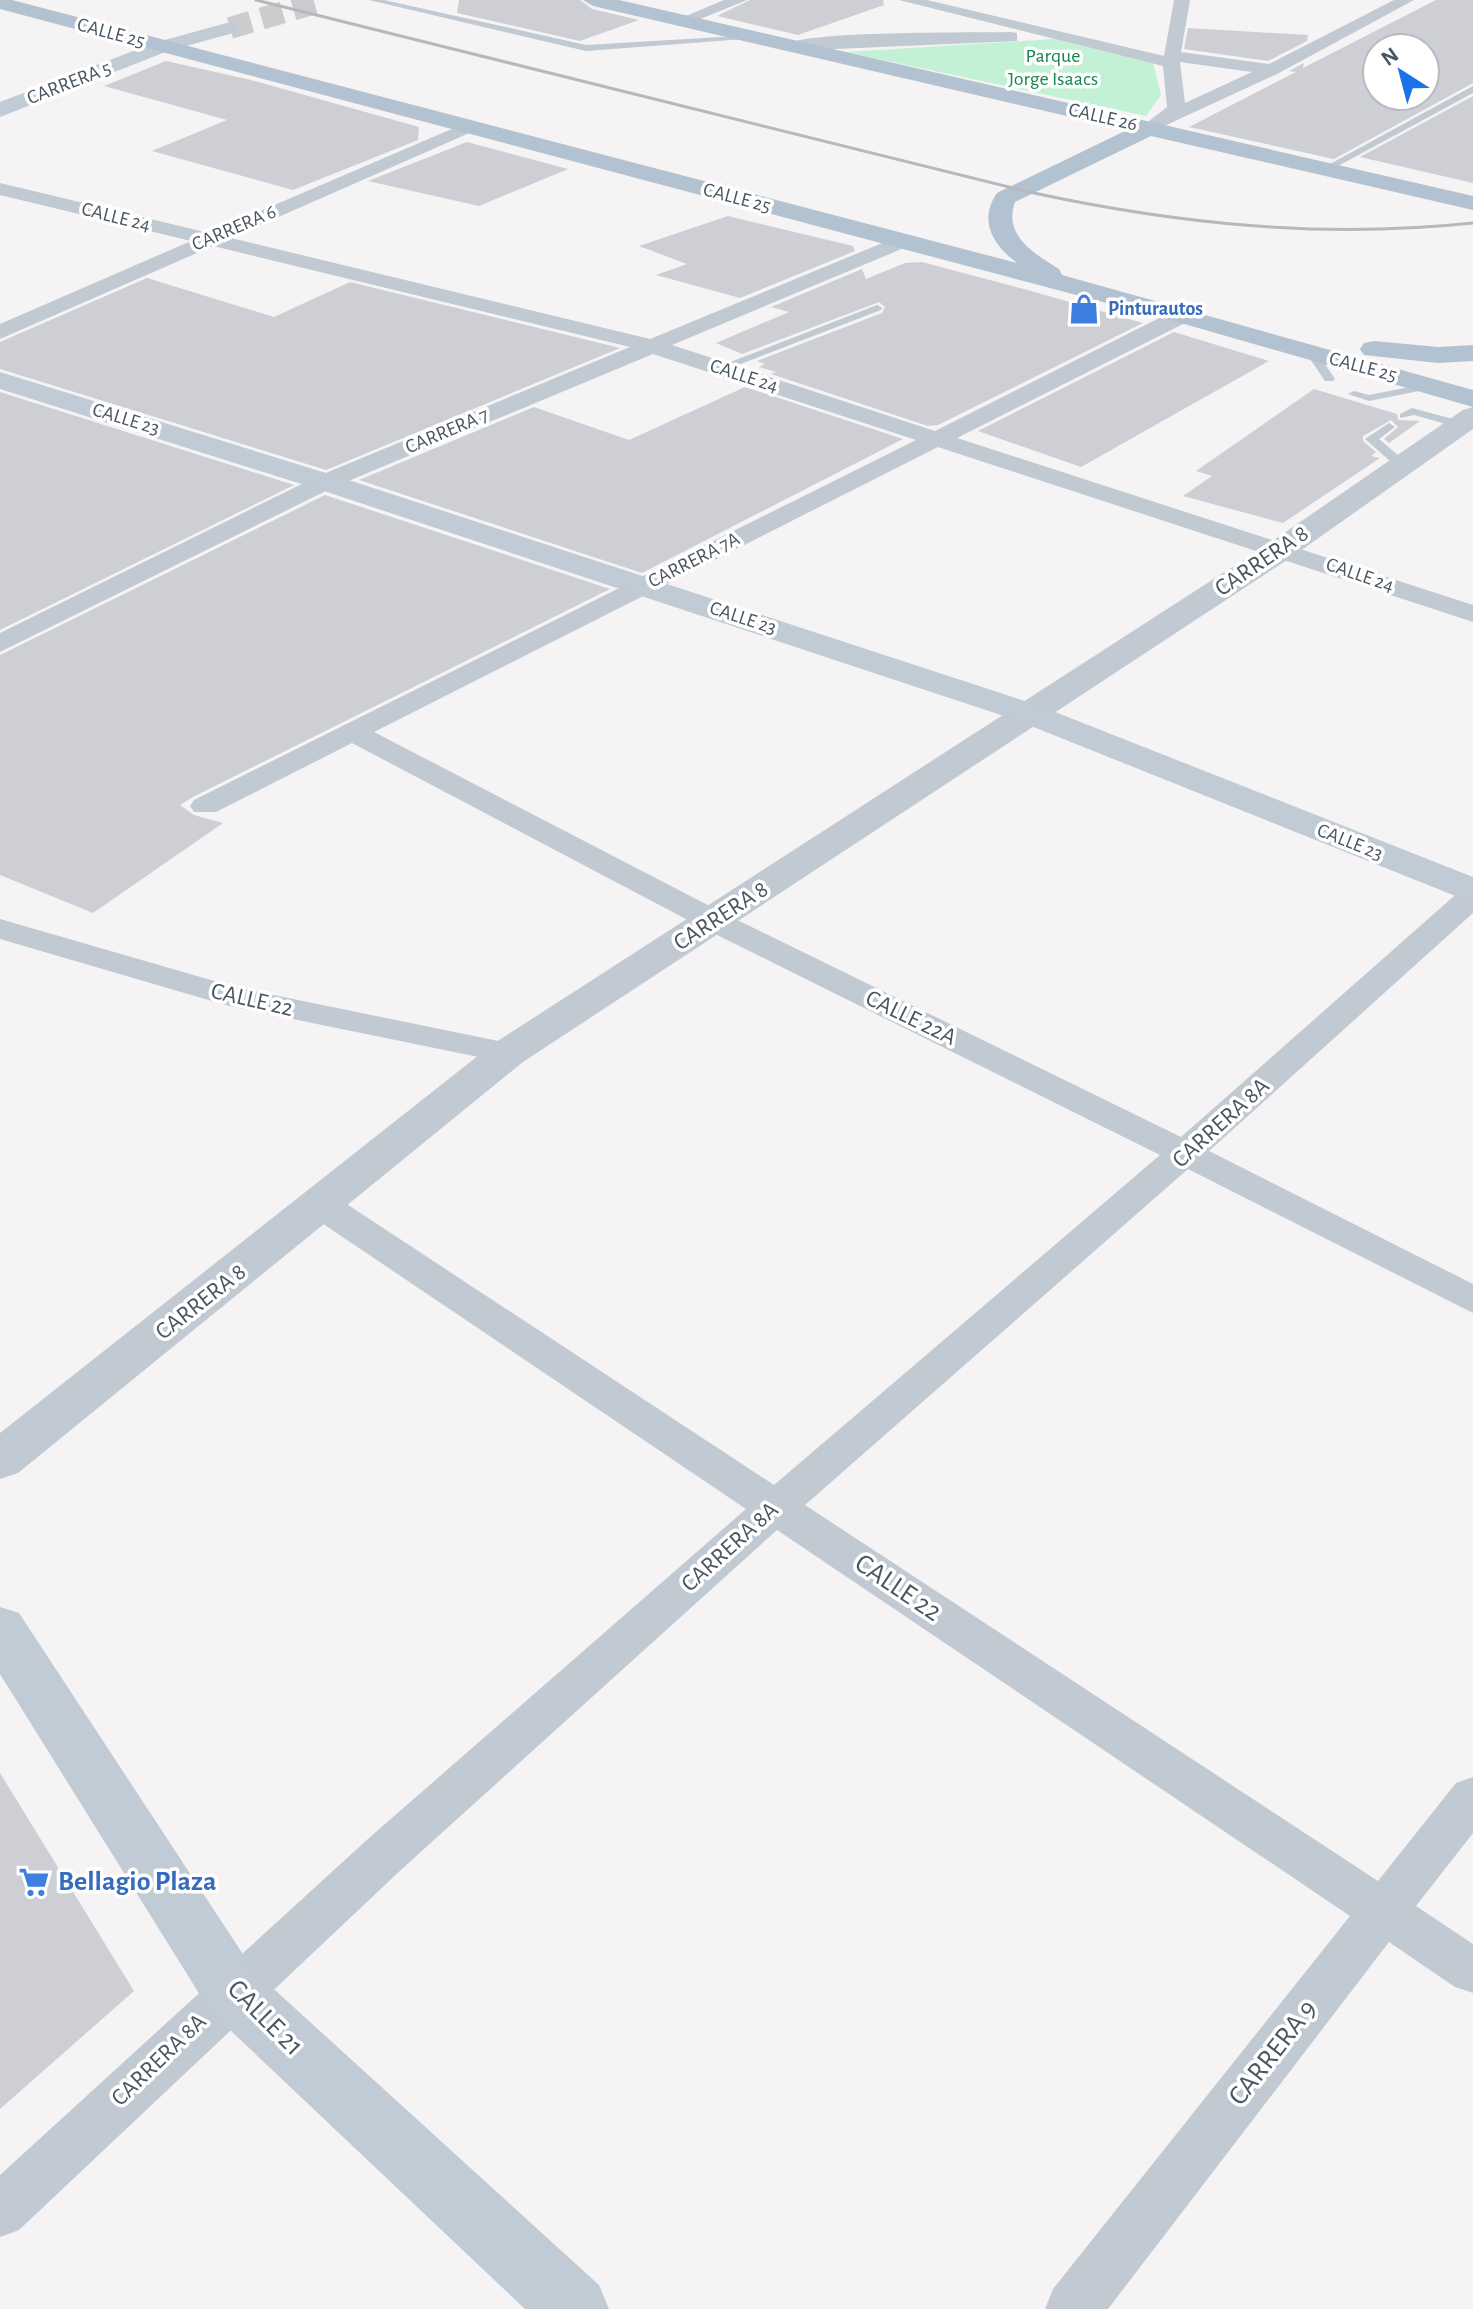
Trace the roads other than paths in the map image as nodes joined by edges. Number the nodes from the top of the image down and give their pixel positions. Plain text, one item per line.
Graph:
1 (373, 0) edge
2 (593, 0) edge
3 (739, 0) edge
4 (907, 0) edge
5 (1182, 0) edge
6 (1406, 0) edge
7 (0, 3) edge
8 (682, 21) junction
9 (230, 28) tunnel mouth
10 (1040, 31) junction
11 (757, 38) junction
12 (161, 47) junction
13 (834, 47) junction
14 (1171, 59) junction
15 (1271, 70) junction
16 (1473, 89) edge
17 (0, 110) edge
18 (1159, 123) junction
19 (468, 127) junction
20 (1324, 170) junction
21 (0, 189) edge
22 (1473, 203) edge
23 (208, 239) junction
24 (904, 241) junction
25 (1096, 292) junction
26 (877, 308) dead end
27 (1183, 315) junction
28 (0, 332) edge
29 (652, 346) junction
30 (1312, 353) junction
31 (1473, 353) edge
32 (721, 368) junction
33 (1329, 379) dead end
34 (0, 380) edge
35 (1430, 386) junction
36 (1354, 394) dead end
37 (1369, 398) junction
38 (1469, 413) edge
39 (1389, 427) dead end
40 (938, 438) junction
41 (1402, 465) junction
42 (325, 482) junction
43 (1282, 549) junction
44 (643, 585) junction
45 (1473, 614) edge
46 (0, 644) edge
47 (1028, 713) junction
48 (352, 732) junction
49 (205, 806) dead end
50 (1473, 894) edge
51 (714, 921) junction
52 (0, 929) edge
53 (508, 1053) junction
54 (1187, 1154) junction
55 (323, 1206) junction
56 (1473, 1300) edge
57 (0, 1460) edge
58 (775, 1507) junction
59 (0, 1628) edge
60 (1473, 1797) edge
61 (1384, 1912) junction
62 (1473, 1971) edge
63 (232, 1991) junction
64 (0, 2211) edge
65 (575, 2309) edge
66 (1073, 2309) edge

1 - 11 lane
2 - 8 main road, CALLE 26
3 - 8 street
4 - 10 street
5 - 14 street
6 - 15 street
7 - 12 main road, CALLE 25
8 - 11 main road, CALLE 26
9 - 12 main road, CARRERA 5
10 - 13 street
10 - 14 street
11 - 13 main road, CALLE 26
12 - 17 main road, CARRERA 5
12 - 19 main road, CALLE 25
13 - 18 main road, CALLE 26
14 - 15 street
14 - 18 street
15 - 18 street
16 - 20 lane
18 - 20 main road, CALLE 26
18 - 25 main road
19 - 23 street, CARRERA 6
19 - 24 main road, CALLE 25
20 - 22 main road, CALLE 26
21 - 23 street, CALLE 24
23 - 28 street, CARRERA 6
23 - 29 street, CALLE 24
24 - 25 main road, CALLE 25
24 - 29 street, CARRERA 7
25 - 27 main road, CALLE 25
26 - 32 lane
27 - 30 main road, CALLE 25
27 - 31 main road
27 - 40 street, CARRERA 7A
29 - 32 street, CALLE 24
29 - 42 street, CARRERA 7
30 - 33 lane
30 - 35 main road, CALLE 25
32 - 40 street, CALLE 24
34 - 42 main road, CALLE 23
35 - 37 lane
35 - 38 main road, CALLE 25
36 - 37 lane
37 - 38 lane
38 - 41 street, CARRERA 8
39 - 41 lane
40 - 43 street, CALLE 24
40 - 44 street, CARRERA 7A
41 - 43 street, CARRERA 8
42 - 44 main road, CALLE 23
42 - 46 street, CARRERA 7
43 - 45 street, CALLE 24
43 - 47 street, CARRERA 8
44 - 47 main road, CALLE 23
44 - 48 street, CARRERA 7A
47 - 50 main road, CALLE 23
47 - 51 street, CARRERA 8
48 - 49 street, CARRERA 7A
48 - 51 street, CALLE 22A
50 - 54 street, CARRERA 8A
51 - 53 street, CARRERA 8
51 - 54 street, CALLE 22A
52 - 53 street, CALLE 22
53 - 55 street, CARRERA 8
54 - 56 street, CALLE 22A
54 - 58 street, CARRERA 8A
55 - 57 street, CARRERA 8
55 - 58 street, CALLE 22
58 - 61 street, CALLE 22
58 - 63 street, CARRERA 8A
59 - 63 main road, CALLE 21
60 - 61 street, CARRERA 9
61 - 62 street, CALLE 22
61 - 66 street, CARRERA 9
63 - 64 street, CARRERA 8A
63 - 65 main road, CALLE 21

